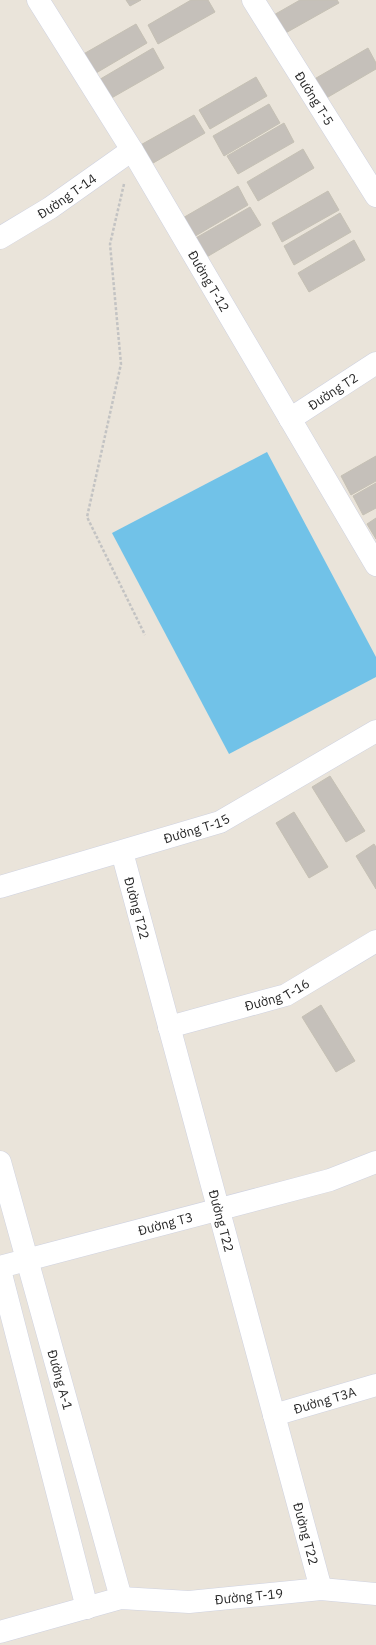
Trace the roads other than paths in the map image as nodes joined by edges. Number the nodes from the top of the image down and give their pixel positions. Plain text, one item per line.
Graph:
1 (38, 0) edge
2 (253, 0) edge
3 (132, 150) junction
4 (376, 196) edge
5 (0, 238) edge
6 (376, 363) edge
7 (290, 419) junction
8 (376, 564) edge
9 (376, 731) edge
10 (122, 852) junction
11 (0, 887) edge
12 (376, 940) edge
13 (169, 1027) junction
14 (0, 1162) edge
15 (376, 1162) edge
16 (218, 1210) junction
17 (27, 1259) junction
18 (0, 1267) edge
19 (0, 1270) edge
20 (376, 1385) edge
21 (274, 1415) junction
22 (322, 1589) junction
23 (376, 1594) edge
24 (121, 1598) junction
25 (86, 1608) junction
26 (0, 1632) edge

1 - 3 street, Đường T-12
2 - 4 street, Đường T-5
3 - 5 street, Đường T-14
3 - 7 street, Đường T-12
6 - 7 street, Đường T2
7 - 8 street, Đường T-12
9 - 10 street, Đường T-15
10 - 11 street, Đường T-15
10 - 13 street, Đường T22
12 - 13 street, Đường T-16
13 - 16 street, Đường T22
14 - 17 street, Đường A-1
15 - 16 street, Đường T3
16 - 17 street, Đường T3
16 - 21 street, Đường T22
17 - 18 street, Đường T3
17 - 24 street, Đường A-1
19 - 25 street
20 - 21 street, Đường T3A
21 - 22 street, Đường T22
22 - 23 street, Đường T-19
22 - 24 street, Đường T-19
24 - 25 street, Đường T-19
25 - 26 street, Đường T-19

